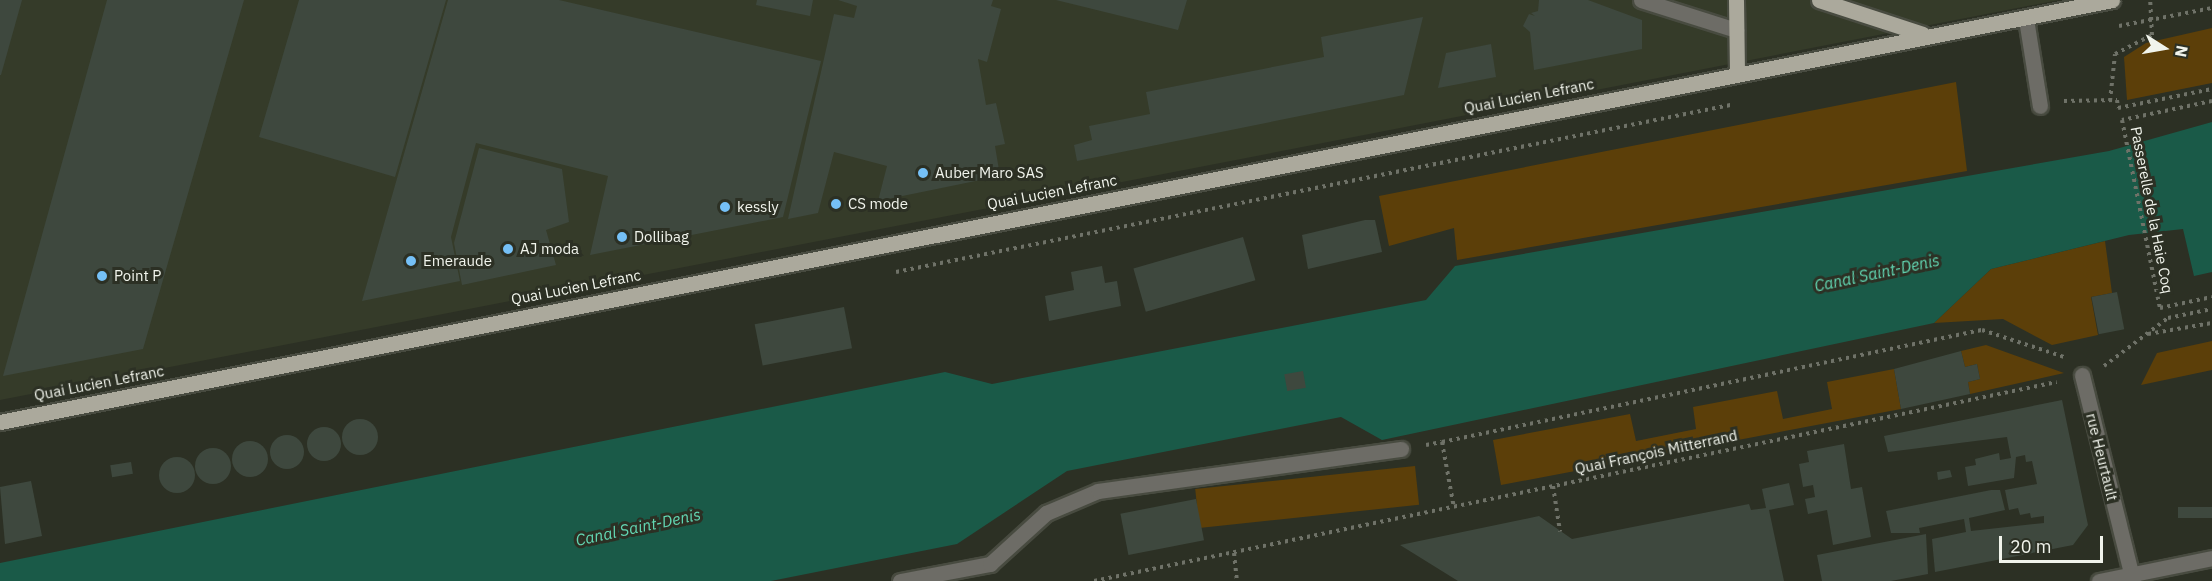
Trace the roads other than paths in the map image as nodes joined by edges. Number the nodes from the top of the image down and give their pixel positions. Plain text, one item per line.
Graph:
1 (1641, 0) edge
2 (1736, 0) edge
3 (1819, 0) edge
4 (2112, 0) edge
5 (2072, 4) edge
6 (2026, 19) junction
7 (1736, 30) junction
8 (1923, 34) junction
9 (1737, 71) junction
10 (2040, 106) road end
11 (2082, 375) road end
12 (0, 422) edge
13 (1401, 449) road end
14 (2212, 558) edge
15 (2133, 578) edge
16 (900, 581) edge
17 (2099, 581) edge

1 - 7 street
2 - 7 main road
3 - 8 main road
4 - 5 main road, Quai Lucien Lefranc
5 - 6 main road, Quai Lucien Lefranc
6 - 8 main road, Quai Lucien Lefranc
6 - 10 street
7 - 9 main road
8 - 9 main road, Quai Lucien Lefranc
9 - 12 main road, Quai Lucien Lefranc
11 - 15 street, rue Heurtault
13 - 16 street
14 - 15 street
15 - 17 street

